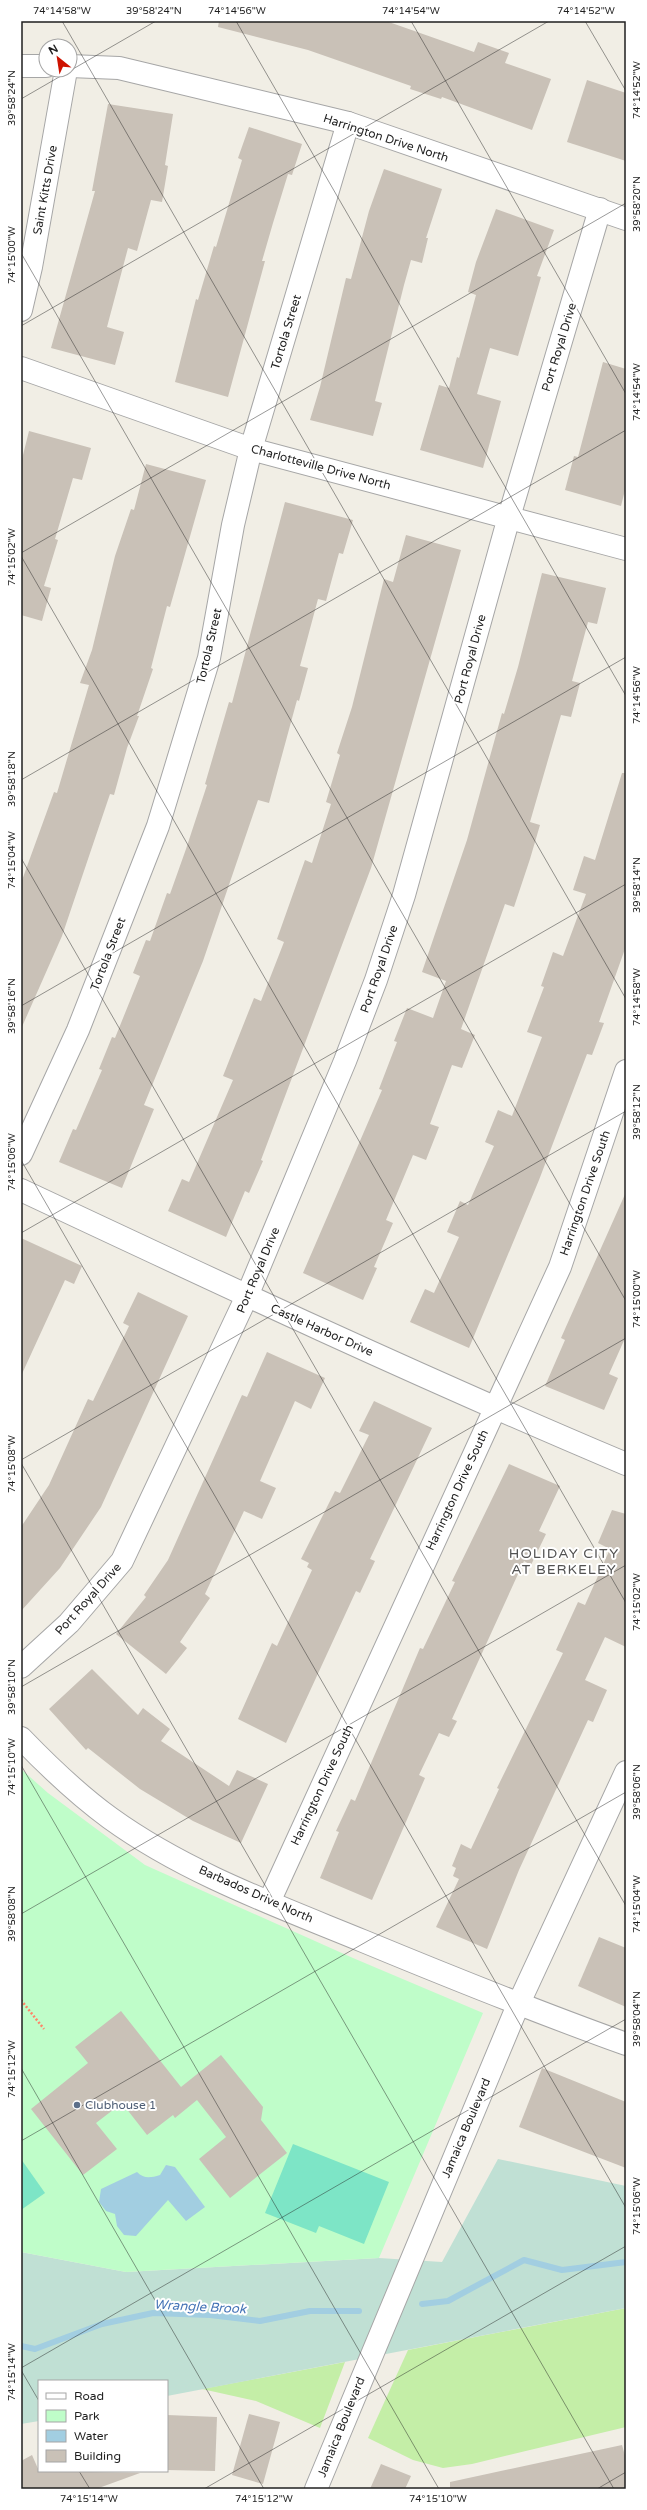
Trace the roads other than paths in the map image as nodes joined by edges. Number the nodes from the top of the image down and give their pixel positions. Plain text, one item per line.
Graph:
1 (21, 66) edge
2 (38, 66) edge
3 (78, 66) edge
4 (65, 78) edge
5 (348, 123) junction
6 (600, 209) junction
7 (626, 219) edge
8 (21, 310) edge
9 (21, 368) edge
10 (251, 448) junction
11 (509, 518) junction
12 (626, 549) edge
13 (626, 1071) edge
14 (21, 1154) edge
15 (21, 1190) edge
16 (247, 1296) junction
17 (495, 1409) junction
18 (626, 1464) edge
19 (21, 1667) edge
20 (21, 1738) edge
21 (626, 1772) edge
22 (269, 1902) junction
23 (518, 2005) junction
24 (626, 2044) edge
25 (316, 2489) edge

1 - 2 street
3 - 5 street, Harrington Drive North
4 - 8 street, Saint Kitts Drive
5 - 6 street, Harrington Drive North
5 - 10 street, Tortola Street
6 - 7 street, Harrington Drive North
6 - 11 street, Port Royal Drive
9 - 10 street, Charlotteville Drive North
10 - 11 street, Charlotteville Drive North
10 - 14 street, Tortola Street
11 - 12 street, Charlotteville Drive North
11 - 16 street, Port Royal Drive
13 - 17 street, Harrington Drive South
15 - 16 street, Castle Harbor Drive
16 - 17 street, Castle Harbor Drive
16 - 19 street, Port Royal Drive
17 - 18 street, Castle Harbor Drive
17 - 22 street, Harrington Drive South
20 - 22 street, Barbados Drive North
21 - 23 street, Jamaica Boulevard
22 - 23 street, Barbados Drive North
23 - 24 street, Barbados Drive North
23 - 25 street, Jamaica Boulevard

